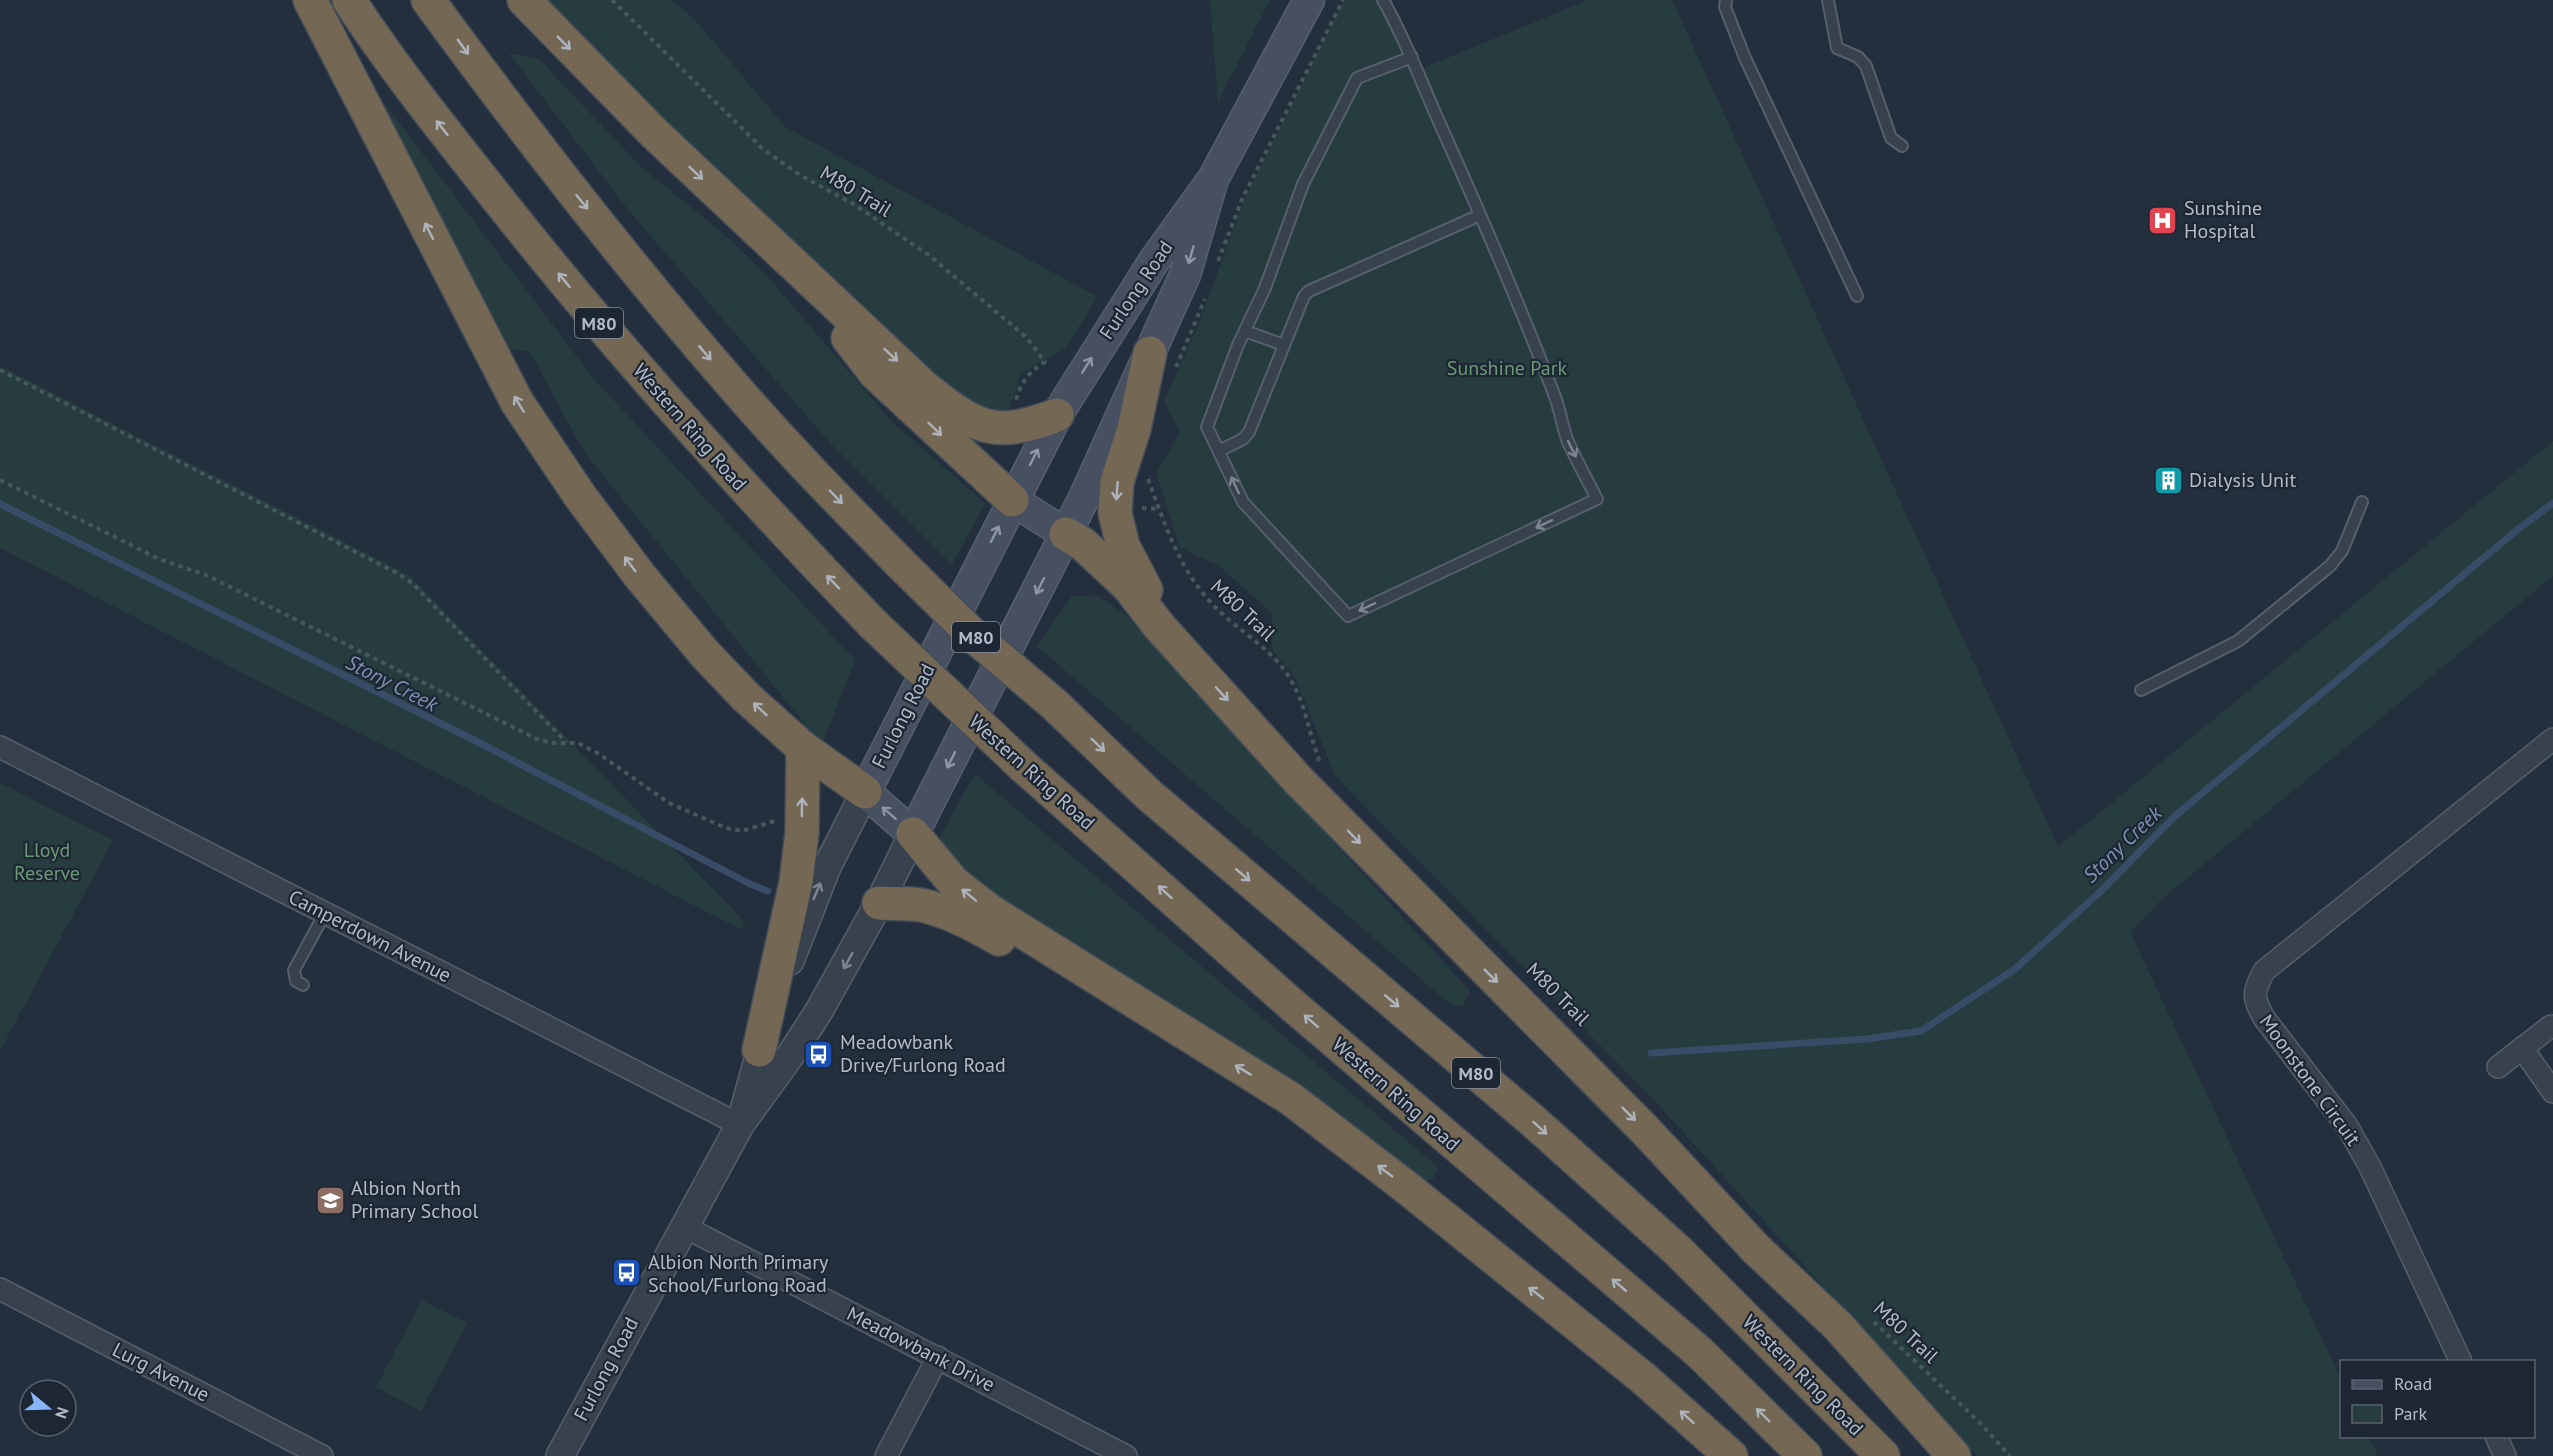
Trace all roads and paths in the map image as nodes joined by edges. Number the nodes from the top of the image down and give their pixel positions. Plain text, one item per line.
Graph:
1 (310, 0) edge
2 (349, 0) edge
3 (428, 0) edge
4 (524, 0) edge
5 (612, 0) edge
6 (1309, 0) edge
7 (1343, 0) edge
8 (1383, 0) edge
9 (1726, 0) edge
10 (1828, 0) edge
11 (1412, 57) junction
12 (1902, 146) dead end
13 (1213, 179) junction
14 (1480, 215) junction
15 (787, 258) junction
16 (1215, 269) dead end
17 (1208, 291) dead end
18 (1857, 296) dead end
19 (1245, 331) junction
20 (1284, 345) junction
21 (1163, 361) junction
22 (0, 370) edge
23 (1015, 411) dead end
24 (1057, 415) junction
25 (1219, 451) junction
26 (1147, 477) dead end
27 (0, 480) edge
28 (1012, 500) junction
29 (2362, 502) dead end
30 (1153, 508) dead end
31 (1159, 509) junction
32 (1066, 534) junction
33 (1183, 650) junction
34 (2141, 690) dead end
35 (2553, 739) edge
36 (566, 742) junction
37 (0, 747) edge
38 (803, 748) junction
39 (1323, 770) dead end
40 (865, 792) junction
41 (782, 818) dead end
42 (913, 834) junction
43 (879, 903) junction
44 (325, 913) junction
45 (303, 985) dead end
46 (2551, 1026) dead end
47 (1195, 1041) junction
48 (2522, 1048) junction
49 (759, 1050) junction
50 (2498, 1067) dead end
51 (2553, 1092) edge
52 (740, 1125) junction
53 (683, 1226) junction
54 (0, 1288) edge
55 (1872, 1320) dead end
56 (938, 1357) junction
57 (2460, 1360) edge
58 (2496, 1438) edge
59 (322, 1456) edge
60 (560, 1456) edge
61 (886, 1456) edge
62 (1126, 1456) edge
63 (1731, 1456) edge
64 (1805, 1456) edge
65 (1883, 1456) edge
66 (1954, 1456) edge
67 (2010, 1456) edge
68 (2505, 1456) edge

38 -> 1 highway
64 -> 2 highway, Western Ring Road / M80, bridge
3 -> 65 highway, Western Ring Road / M80, bridge
4 -> 15 highway
5 - 23 path, M80 Trail
6 - 13 main road, Furlong Road
7 - 16 path
8 - 11 lane
9 - 18 lane
10 - 12 lane
11 - 14 lane
11 - 19 lane
13 -> 21 main road, Furlong Road
24 -> 13 main road, Furlong Road
14 - 20 lane
14 -> 25 lane
15 -> 24 highway
15 -> 28 highway
17 - 21 path
19 - 20 lane
19 - 25 lane
20 - 25 lane
21 - 32 main road, Furlong Road
21 -> 33 highway
22 - 36 path
28 -> 24 main road, Furlong Road
26 - 31 path, M80 Trail
27 - 36 path
28 - 32 main road
40 -> 28 main road, Furlong Road
29 - 34 lane
30 - 31 path
31 - 39 path, M80 Trail
32 - 33 highway
32 -> 42 main road, Furlong Road
33 -> 66 highway
35 - 57 street, Moonstone Circuit
36 - 41 path
37 - 44 street, Camperdown Avenue
38 - 40 highway
49 -> 38 highway
42 -> 40 main road
49 -> 40 street, Furlong Road
42 - 43 street, Furlong Road
47 -> 42 highway
43 - 47 highway
43 -> 52 street, Furlong Road
44 - 45 lane
44 - 52 street, Camperdown Avenue
46 - 48 street
63 -> 47 highway
48 - 50 street
48 - 51 street
49 - 52 street, Furlong Road
52 - 53 street, Furlong Road
53 - 56 street, Meadowbank Drive
53 - 60 street, Furlong Road
54 - 59 street, Lurg Avenue
55 - 67 path, M80 Trail
56 - 61 street
56 - 62 street, Meadowbank Drive
58 - 68 street

